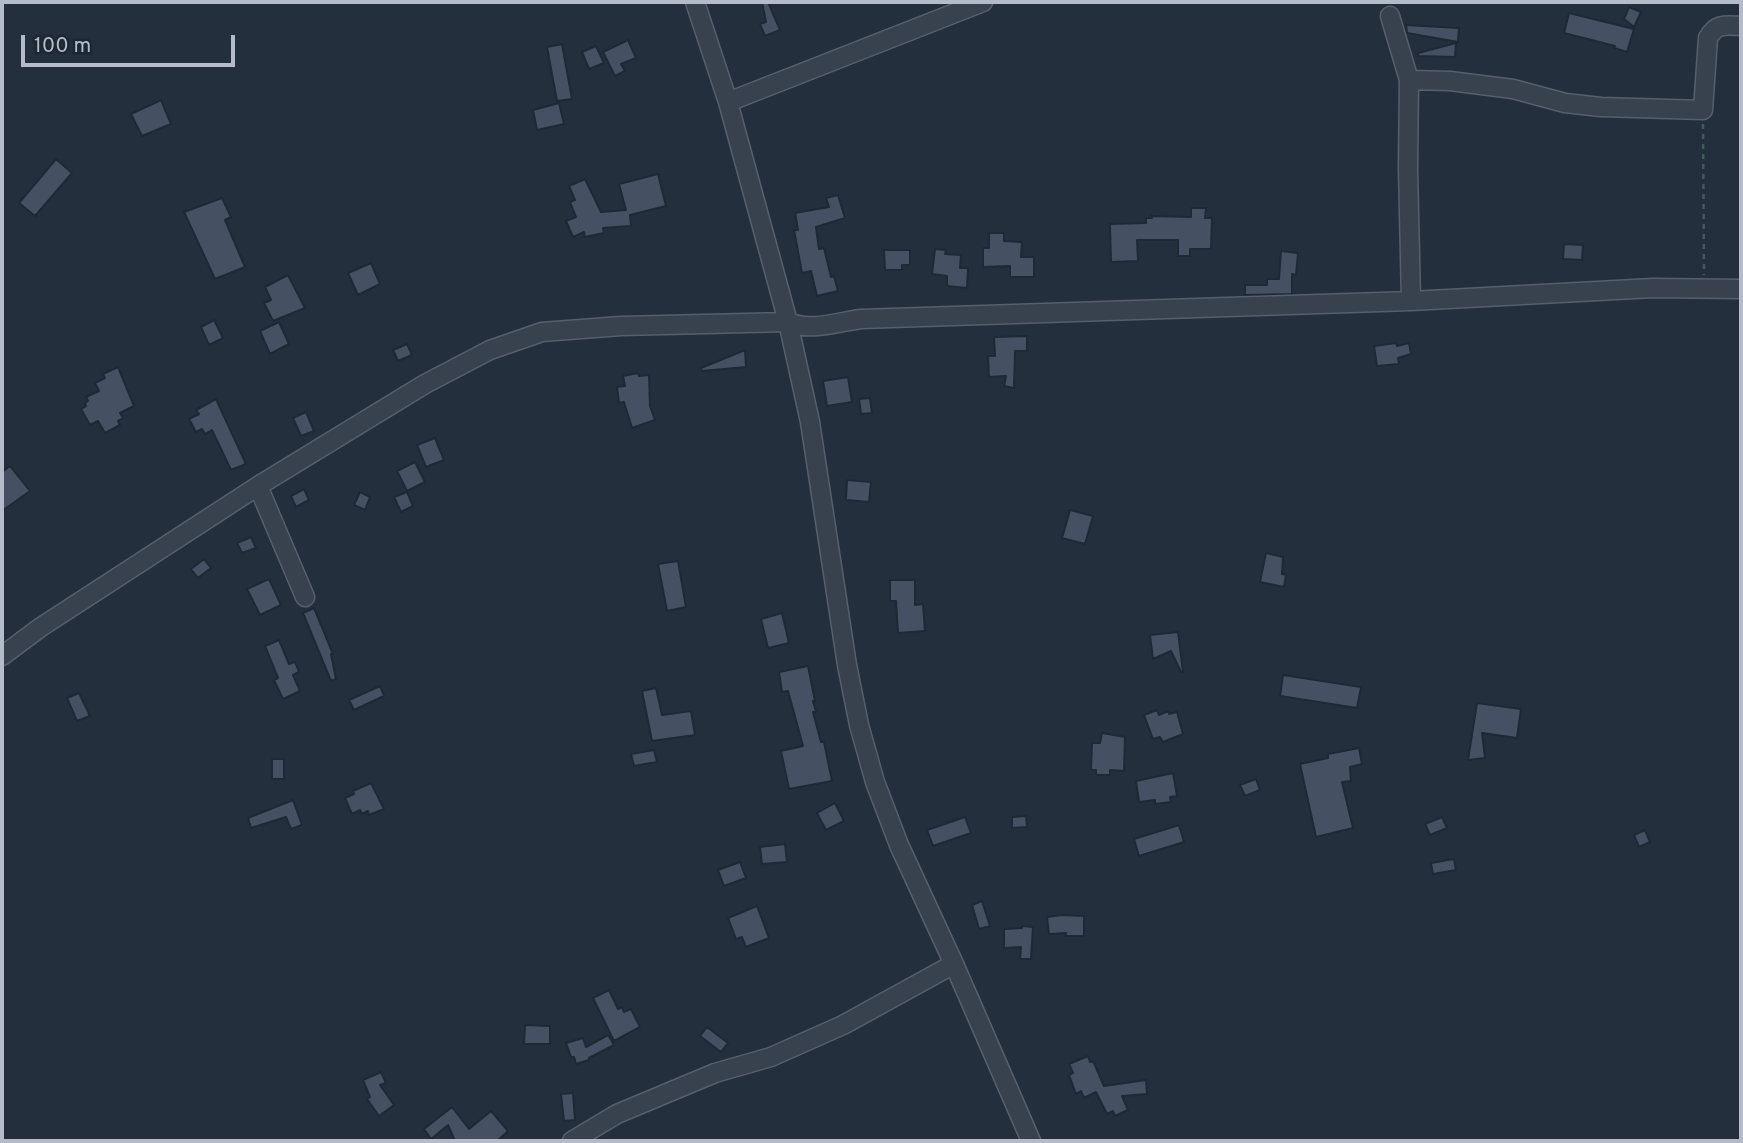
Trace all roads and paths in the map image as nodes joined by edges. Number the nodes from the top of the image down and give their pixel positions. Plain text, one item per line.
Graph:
1 (695, 2) edge
2 (983, 2) edge
3 (1390, 16) dead end
4 (1741, 26) edge
5 (1409, 80) junction
6 (728, 102) junction
7 (1703, 110) junction
8 (1704, 289) junction
9 (1741, 289) edge
10 (1411, 301) junction
11 (788, 322) junction
12 (258, 486) junction
13 (305, 597) dead end
14 (2, 656) edge
15 (954, 964) junction
16 (572, 1141) edge
17 (1031, 1141) edge

1 - 6 street
2 - 6 street
3 - 5 street
4 - 7 street
5 - 7 street
5 - 10 street
6 - 11 street
7 - 8 path
8 - 9 street
8 - 10 street
10 - 11 street
11 - 12 street
11 - 15 street
12 - 13 street
12 - 14 street
15 - 16 street
15 - 17 street

